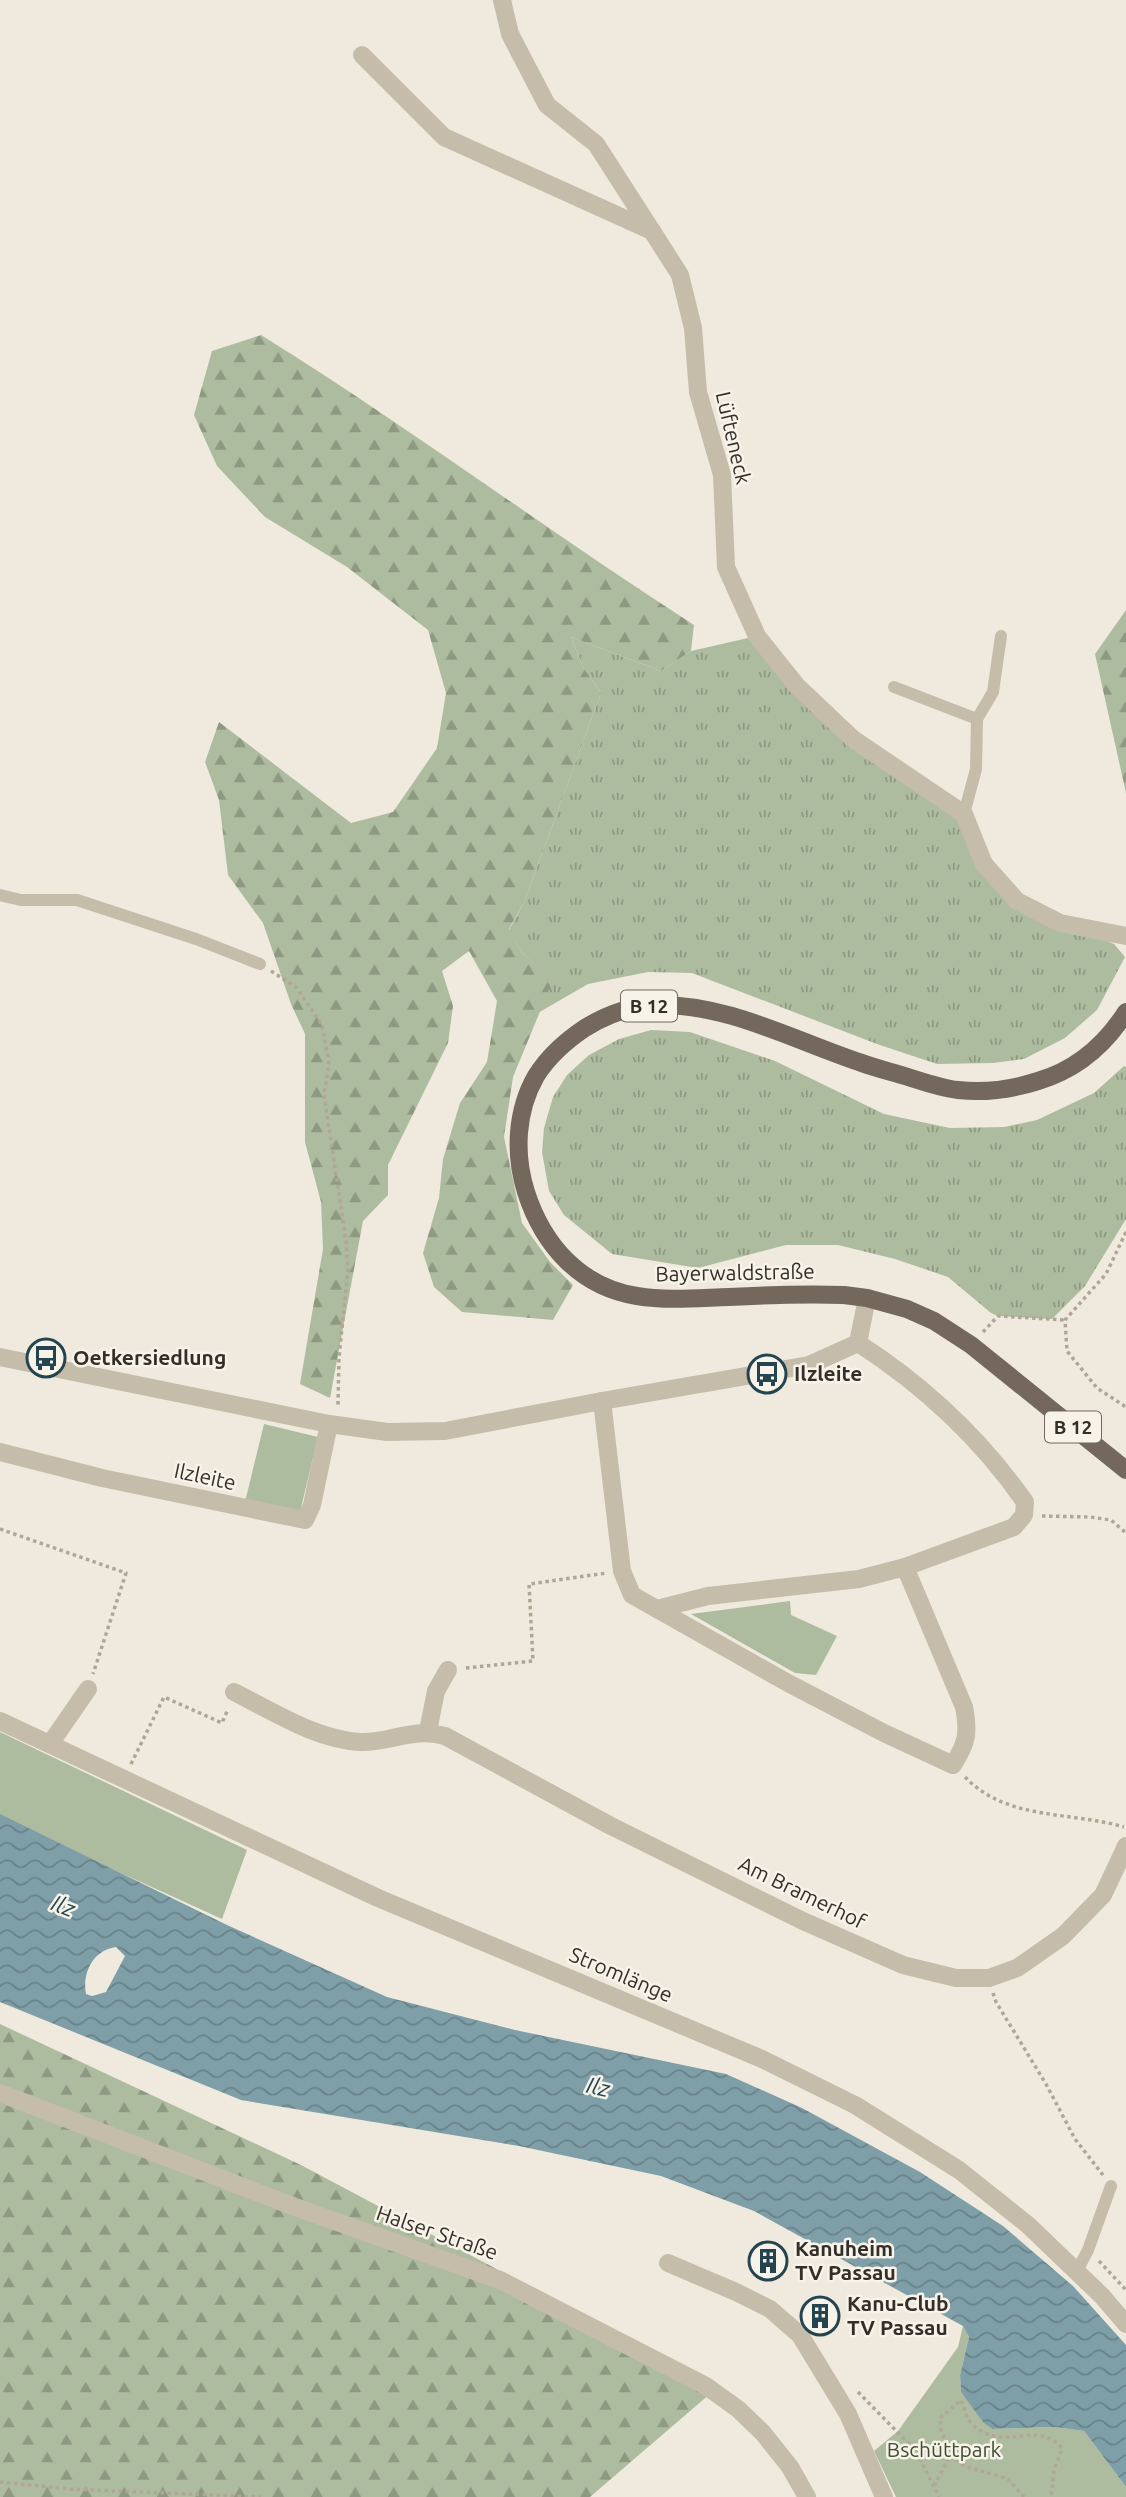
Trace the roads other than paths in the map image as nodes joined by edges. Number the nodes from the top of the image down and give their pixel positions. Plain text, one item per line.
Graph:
1 (502, 0) edge
2 (362, 55) dead end
3 (652, 231) junction
4 (1001, 636) dead end
5 (894, 687) dead end
6 (977, 719) junction
7 (964, 814) junction
8 (0, 895) edge
9 (1126, 936) edge
10 (260, 964) road end
11 (1126, 1012) edge
12 (867, 1297) junction
13 (858, 1343) junction
14 (0, 1357) edge
15 (601, 1401) junction
16 (329, 1424) junction
17 (0, 1451) edge
18 (1126, 1470) edge
19 (905, 1567) junction
20 (657, 1609) junction
21 (448, 1670) road end
22 (88, 1689) road end
23 (234, 1692) dead end
24 (0, 1721) edge
25 (428, 1731) junction
26 (50, 1744) junction
27 (1126, 1846) edge
28 (0, 2093) edge
29 (1111, 2186) road end
30 (668, 2263) dead end
31 (1077, 2271) junction
32 (1126, 2324) edge
33 (807, 2497) edge
34 (884, 2497) edge

1 - 3 street, Lüfteneck
2 - 3 street
3 - 7 street, Lüfteneck
4 - 6 lane
5 - 6 lane
6 - 7 lane
7 - 9 street
8 - 10 lane
11 - 12 main road, Bayerwaldstraße / B 12
12 - 13 street
12 - 18 main road, Bayerwaldstraße / B 12
13 - 15 street
13 - 19 street
14 - 16 street
15 - 16 street
15 - 20 street
16 - 17 street, Ilzleite
19 - 20 street
19 - 20 street
21 - 25 street
22 - 26 street
23 - 25 street
24 - 26 street, Stromlänge
25 - 27 street, Am Bramerhof
26 - 31 street, Stromlänge
28 - 33 street, Halser Straße
29 - 31 lane
30 - 34 street
31 - 32 street, Stromlänge

